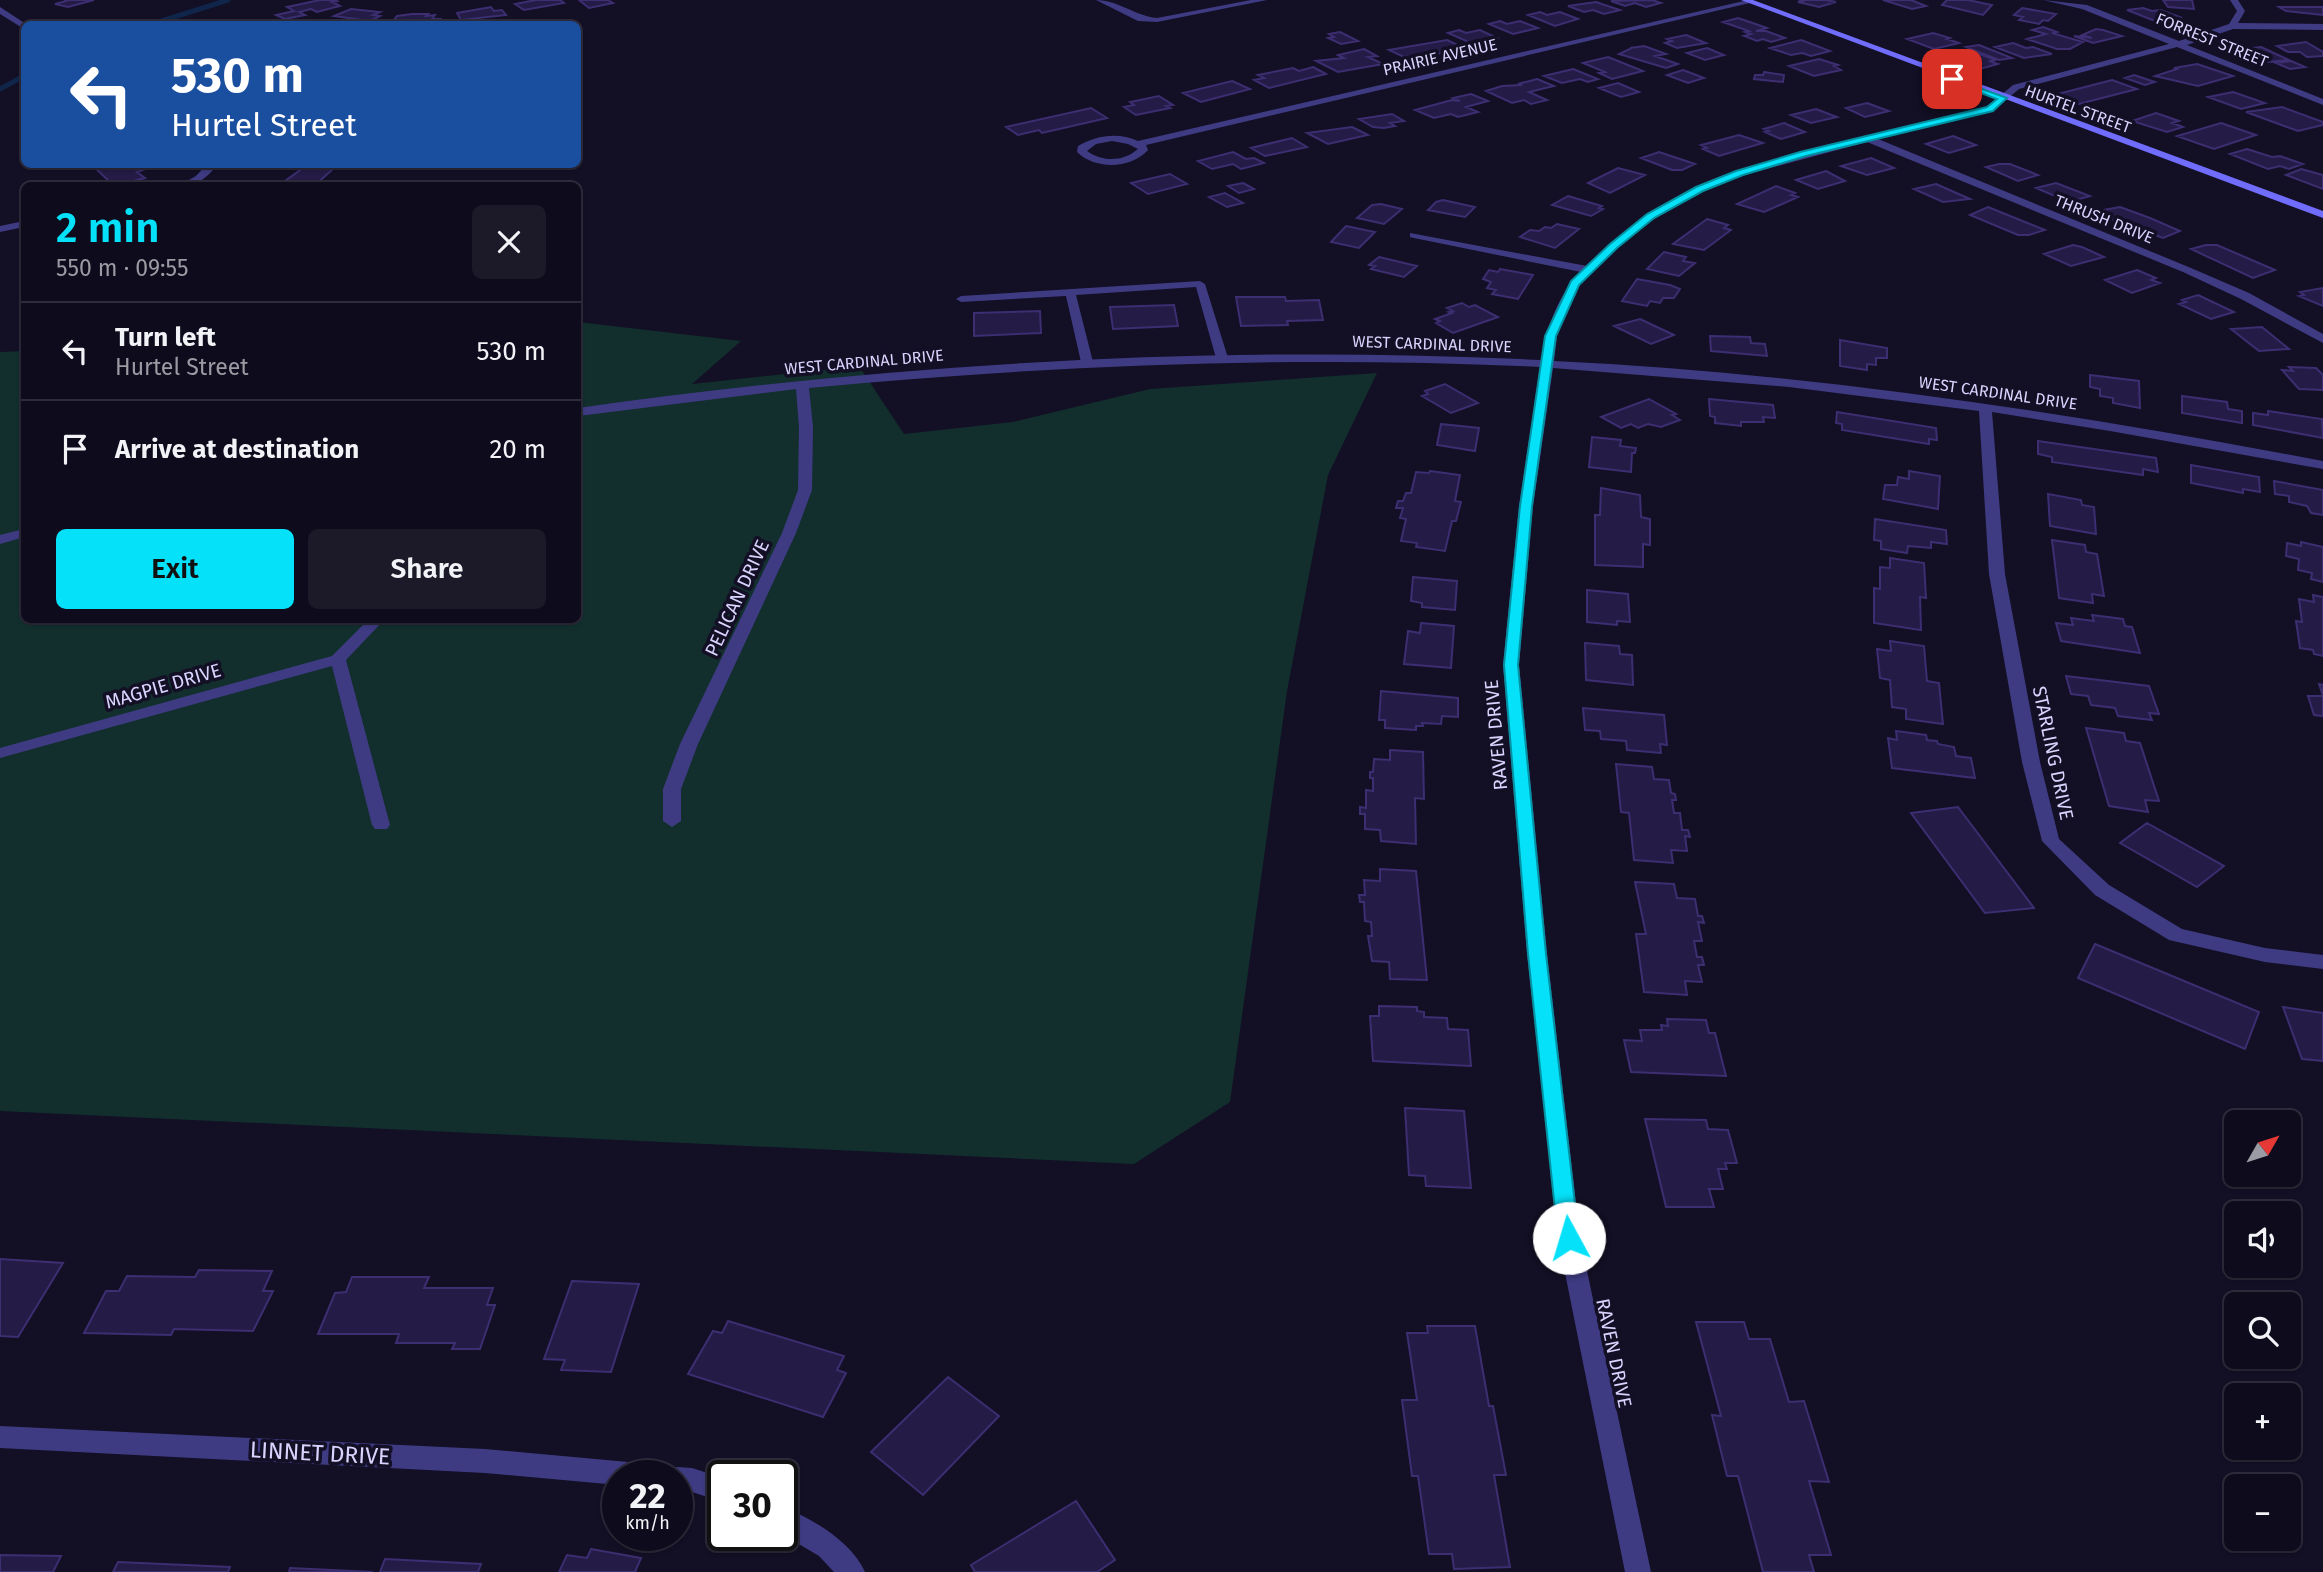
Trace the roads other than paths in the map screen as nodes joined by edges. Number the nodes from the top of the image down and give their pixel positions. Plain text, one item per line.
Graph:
1 (1100, 0) edge
2 (1263, 0) edge
3 (2047, 0) edge
4 (2234, 0) edge
5 (1747, 1) edge
6 (0, 10) edge
7 (21, 24) edge
8 (0, 25) edge
9 (2232, 26) junction
10 (2323, 27) edge
11 (2179, 44) junction
12 (2003, 98) junction
13 (2323, 102) edge
14 (1867, 138) junction
15 (1138, 144) junction
16 (209, 168) edge
17 (192, 182) edge
18 (2323, 215) edge
19 (21, 225) edge
20 (0, 229) edge
21 (1414, 235) dead end
22 (1588, 270) junction
23 (1070, 291) junction
24 (961, 299) dead end
25 (2323, 339) edge
26 (1222, 358) junction
27 (1087, 362) junction
28 (1546, 365) junction
29 (802, 385) junction
30 (1985, 409) junction
31 (581, 412) edge
32 (2323, 465) edge
33 (21, 534) edge
34 (0, 540) edge
35 (373, 623) edge
36 (338, 659) junction
37 (0, 753) edge
38 (672, 821) dead end
39 (382, 825) dead end
40 (2323, 962) edge
41 (0, 1437) edge
42 (602, 1472) edge
43 (798, 1529) edge
44 (852, 1572) edge
45 (1638, 1572) edge

1 - 2 lane
3 - 11 street, FORREST STREET
4 - 9 street
5 - 12 street, HURTEL STREET
5 - 15 street, PRAIRIE AVENUE
6 - 7 street
7 - 8 street
9 - 10 street
9 - 11 street, RAVEN DRIVE
11 - 12 street, RAVEN DRIVE
11 - 13 street, FORREST STREET
12 - 14 street, RAVEN DRIVE
12 - 18 street, HURTEL STREET
14 - 22 street, RAVEN DRIVE
14 - 25 street, THRUSH DRIVE
15 - 15 street, PRAIRIE AVENUE
16 - 17 street
19 - 20 street
21 - 22 street
22 - 28 street, RAVEN DRIVE
23 - 24 lane
23 - 26 lane
23 - 27 lane
26 - 27 street, WEST CARDINAL DRIVE
26 - 28 street, WEST CARDINAL DRIVE
27 - 29 street, WEST CARDINAL DRIVE
28 - 30 street, WEST CARDINAL DRIVE
28 - 45 street, RAVEN DRIVE
29 - 31 street, WEST CARDINAL DRIVE
29 - 38 street, PELICAN DRIVE
30 - 32 street, WEST CARDINAL DRIVE
30 - 40 street, STARLING DRIVE
33 - 34 street
35 - 36 street
36 - 37 street, MAGPIE DRIVE
36 - 39 street
41 - 42 street, LINNET DRIVE
43 - 44 street

